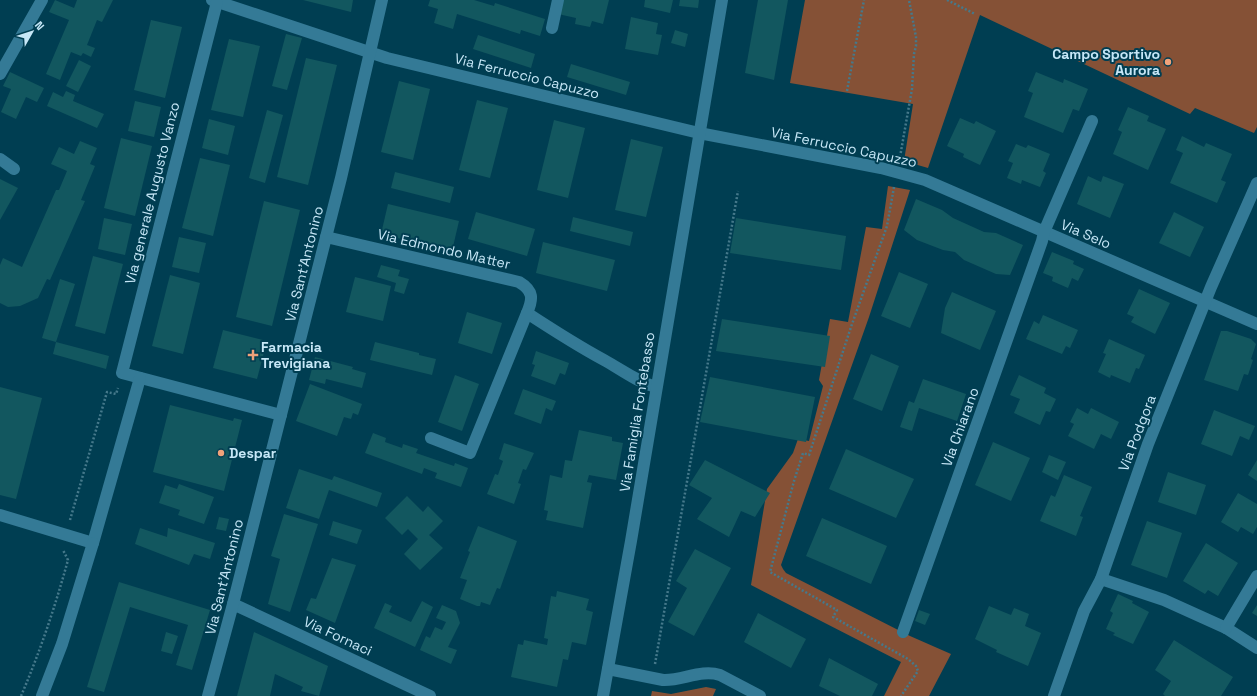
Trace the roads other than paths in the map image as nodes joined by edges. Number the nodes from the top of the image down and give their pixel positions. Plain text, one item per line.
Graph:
1 (42, 0) edge
2 (382, 0) edge
3 (558, 0) edge
4 (722, 0) edge
5 (215, 1) edge
6 (552, 28) dead end
7 (371, 53) junction
8 (0, 74) edge
9 (1092, 121) dead end
10 (699, 133) junction
11 (0, 159) edge
12 (14, 169) dead end
13 (1257, 183) edge
14 (1044, 232) junction
15 (326, 237) junction
16 (1206, 302) junction
17 (527, 313) junction
18 (1257, 324) edge
19 (140, 378) junction
20 (656, 387) junction
21 (281, 415) junction
22 (431, 438) dead end
23 (0, 515) edge
24 (93, 544) junction
25 (1257, 576) edge
26 (1101, 579) junction
27 (233, 604) junction
28 (1226, 628) junction
29 (903, 632) dead end
30 (1257, 648) edge
31 (608, 669) junction
32 (42, 696) edge
33 (208, 696) edge
34 (430, 696) edge
35 (603, 696) edge
36 (760, 696) edge
37 (1054, 696) edge

1 - 8 street
2 - 7 street, Via Sant'Antonino
3 - 6 street
4 - 10 street
5 - 7 street, Via Ferruccio Capuzzo
5 - 19 street, Via generale Augusto Vanzo
7 - 10 street, Via Ferruccio Capuzzo
7 - 15 street, Via Sant'Antonino
9 - 14 street, Via Selo
10 - 14 street, Via Ferruccio Capuzzo
10 - 20 street, Via Famiglia Fontebasso
11 - 12 street
13 - 16 street, Via Podgora
14 - 16 street, Via Selo
14 - 29 street, Via Chiarano
15 - 17 street, Via Edmondo Matter
15 - 21 street, Via Sant'Antonino
16 - 18 street, Via Selo
16 - 26 street, Via Podgora
17 - 20 street
17 - 22 street, Via Edmondo Matter
19 - 21 street
19 - 24 street
20 - 31 street, Via Famiglia Fontebasso
21 - 27 street, Via Sant'Antonino
23 - 24 street
24 - 32 street
25 - 28 street
26 - 28 street
26 - 37 street, Via Podgora
27 - 33 street, Via Sant'Antonino
27 - 34 street, Via Fornaci
28 - 30 street
31 - 35 street, Via Famiglia Fontebasso
31 - 36 street

